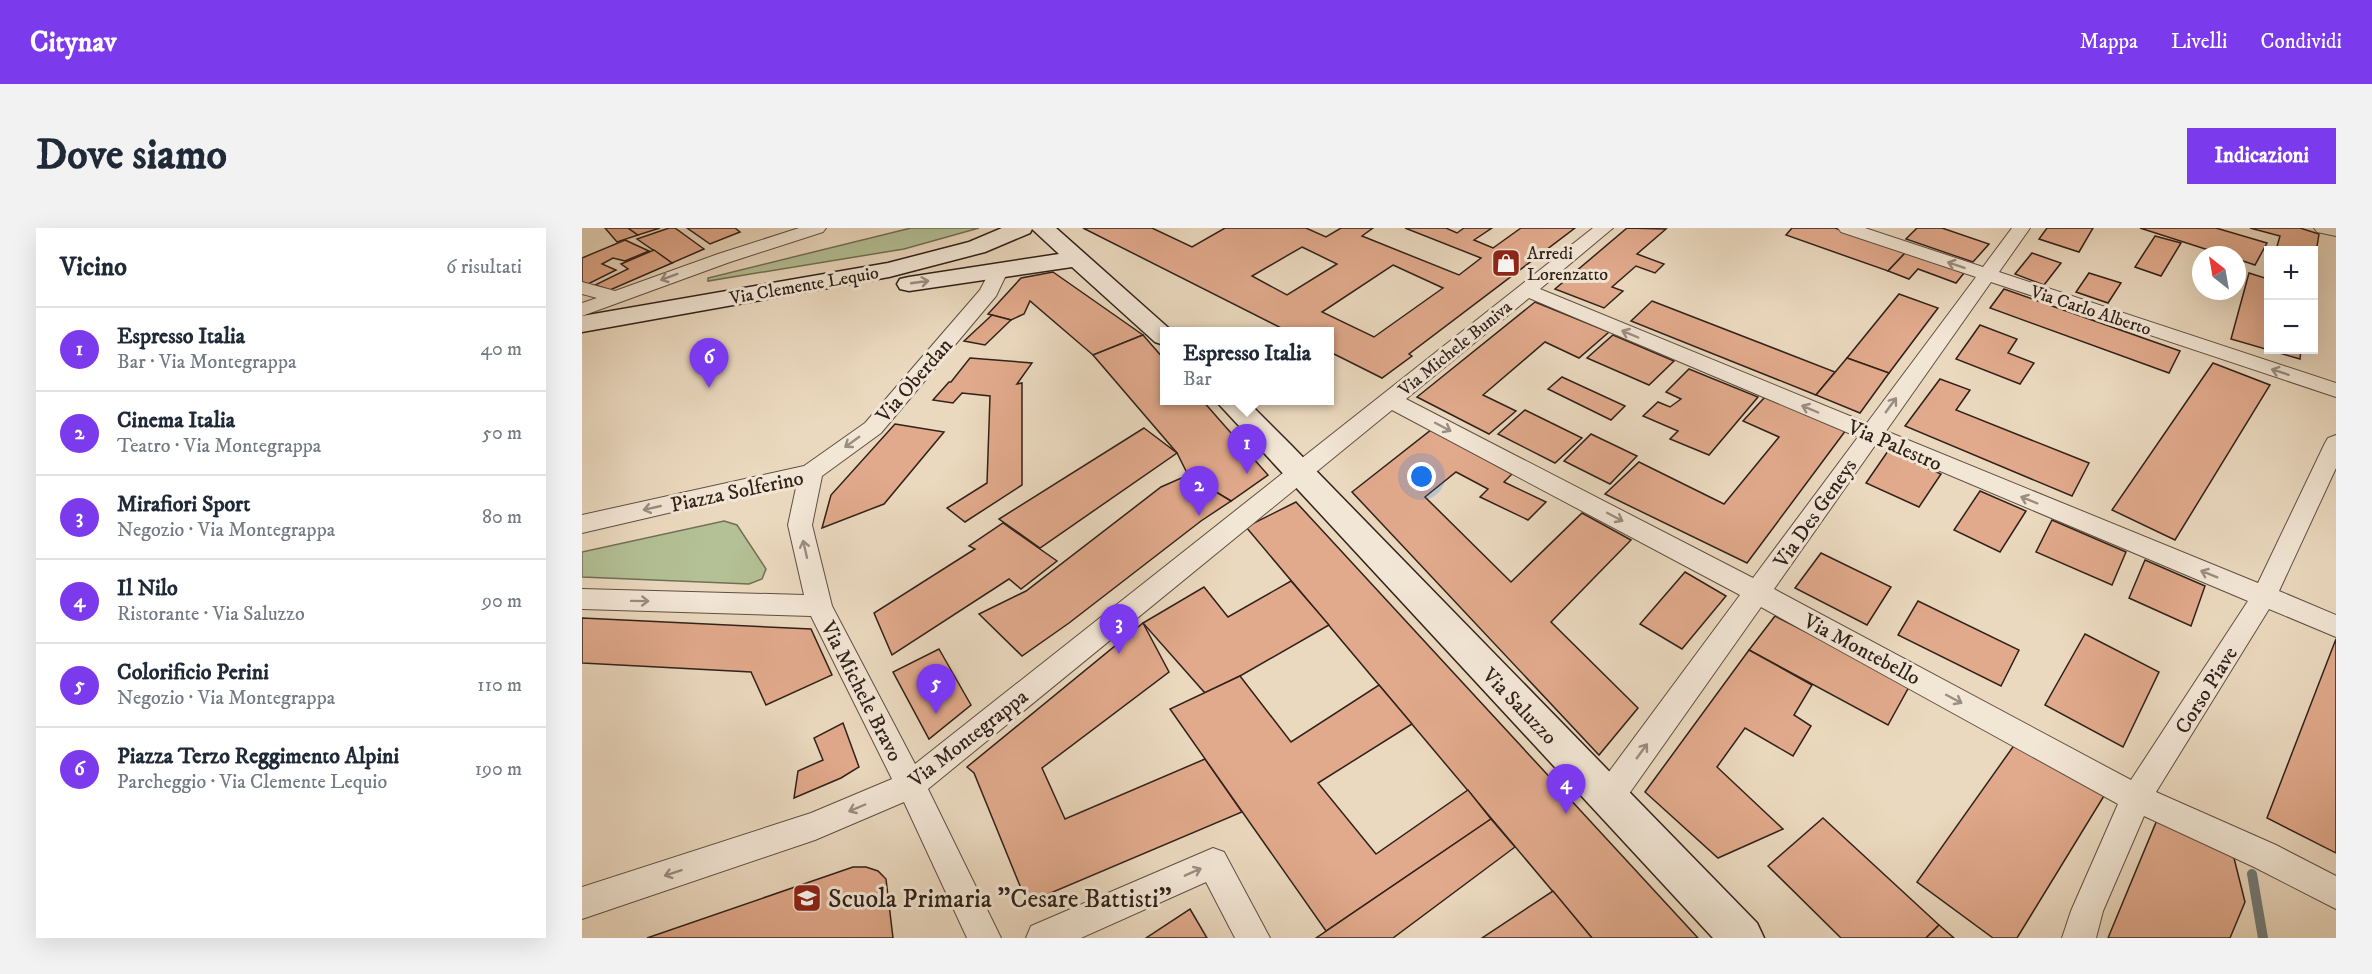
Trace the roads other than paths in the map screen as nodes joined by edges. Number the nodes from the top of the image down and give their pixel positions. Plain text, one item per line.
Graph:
1 (817, 228) edge
2 (1022, 228) edge
3 (1043, 228) edge
4 (1604, 228) edge
5 (1847, 228) edge
6 (2021, 228) edge
7 (2323, 228) edge
8 (2336, 231) edge
9 (1075, 259) junction
10 (999, 271) junction
11 (1986, 275) junction
12 (582, 288) edge
13 (778, 290) junction
14 (1527, 291) junction
15 (615, 297) junction
16 (582, 310) edge
17 (582, 324) edge
18 (1160, 333) edge
19 (2336, 390) edge
20 (1391, 400) junction
21 (1234, 405) edge
22 (1870, 435) junction
23 (2336, 443) edge
24 (811, 472) junction
25 (1299, 473) junction
26 (582, 524) edge
27 (1758, 593) junction
28 (2263, 597) junction
29 (582, 599) edge
30 (819, 606) junction
31 (2336, 626) edge
32 (910, 785) junction
33 (1608, 798) junction
34 (2136, 798) junction
35 (2336, 892) edge
36 (582, 903) edge
37 (984, 938) edge
38 (1043, 938) edge
39 (1253, 938) edge
40 (1742, 938) edge
41 (2079, 938) edge

1 -> 15 street, Via Clemente Lequio
2 - 13 main road, Via Clemente Lequio
3 - 9 main road
4 - 14 street, Via Michele Buniva
11 -> 5 street, Via Carlo Alberto
6 - 11 street, Via Des Geneys
7 - 8 street
9 - 10 main road
9 - 18 main road
13 -> 10 main road
10 -> 24 street, Via Oberdan
19 -> 11 street, Via Carlo Alberto
22 -> 11 street, Via Des Geneys
12 - 15 street
13 - 17 main road, Via Clemente Lequio
14 - 20 street, Via Michele Buniva
22 -> 14 street, Via Palestro
15 - 16 street, Via Clemente Lequio
20 - 25 street, Via Michele Buniva
20 -> 27 street, Via Montebello
21 - 25 main road, Via Saluzzo
22 - 27 street, Via Des Geneys
28 -> 22 street, Via Palestro
23 - 28 street, Corso Piave
24 -> 26 street, Piazza Solferino
30 -> 24 street, Piazza Solferino
25 - 32 street, Via Montegrappa
25 - 33 main road, Via Saluzzo
33 -> 27 street, Via Des Geneys
27 -> 34 street, Via Montebello
28 - 31 street, Via Palestro
28 - 34 street, Corso Piave
29 -> 30 street
30 - 32 street, Via Michele Bravo
32 -> 36 street, Via Montegrappa
32 - 37 street, Via Michele Bravo
33 - 40 main road, Via Saluzzo
34 - 35 street, Via Montebello
34 - 41 street, Corso Piave
38 -> 39 street

